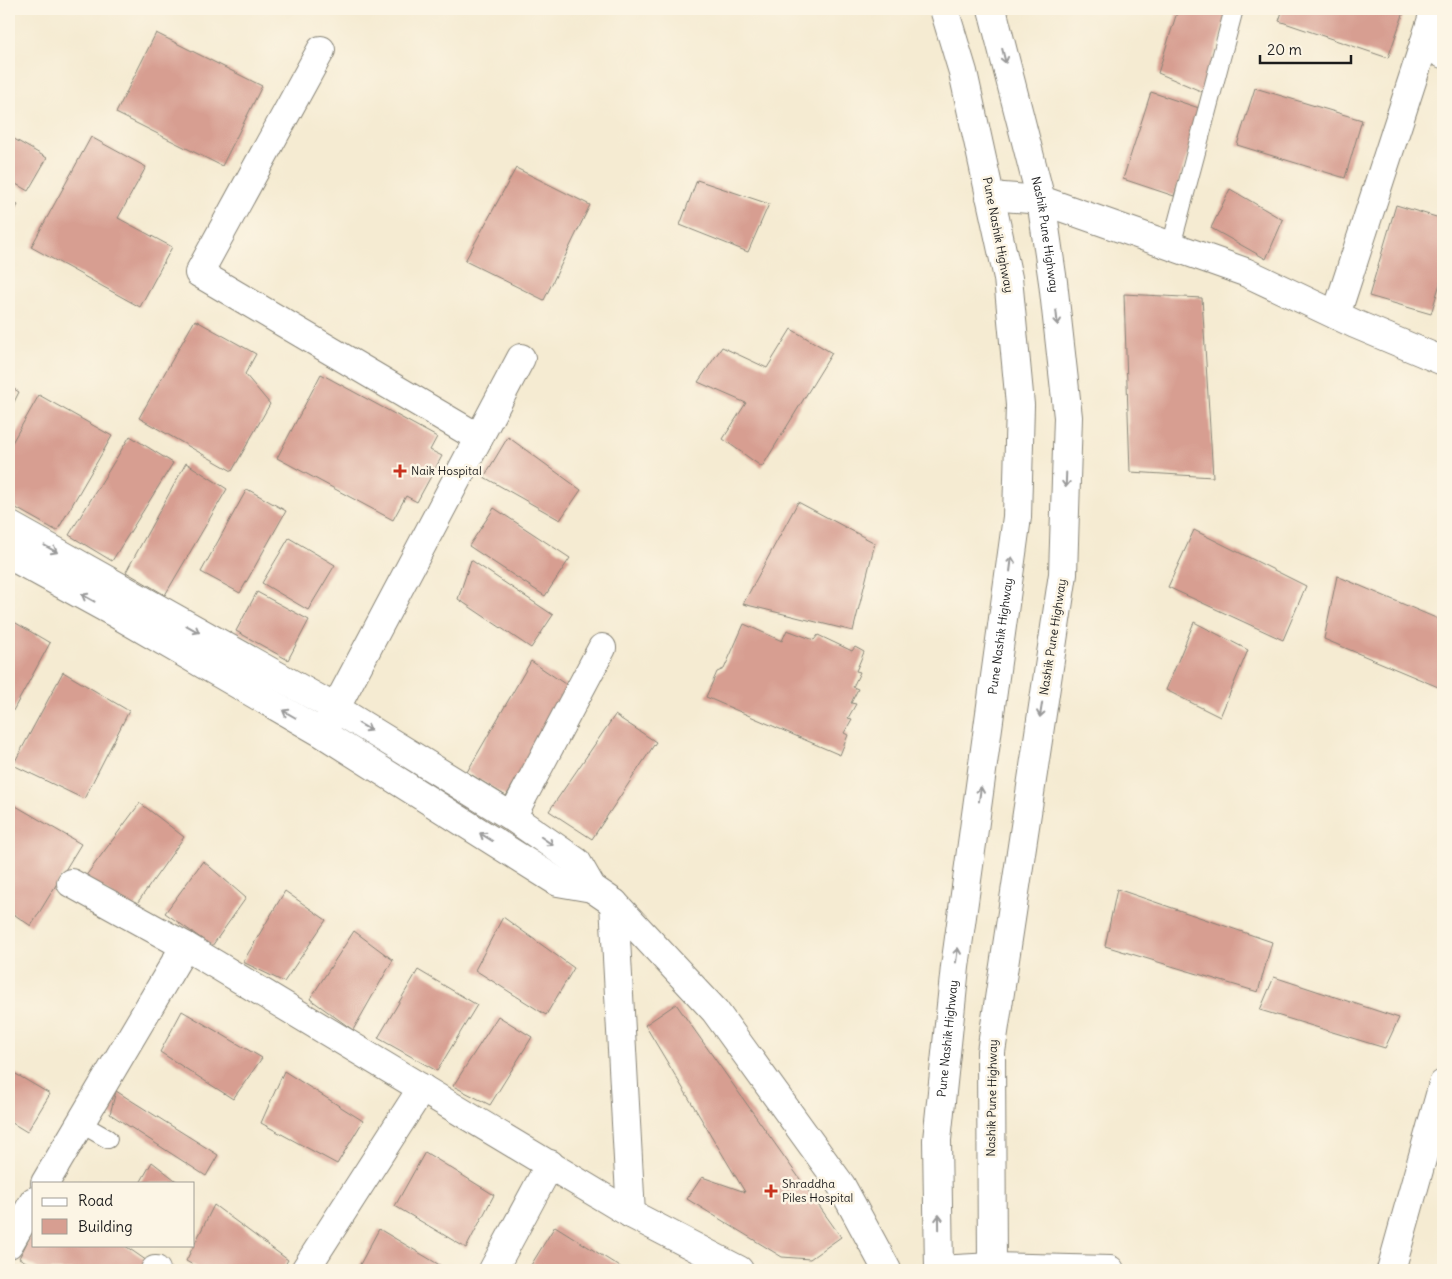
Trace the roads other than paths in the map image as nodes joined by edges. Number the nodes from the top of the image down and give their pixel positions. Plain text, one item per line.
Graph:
1 (944, 9) edge
2 (992, 9) edge
3 (1234, 9) edge
4 (1435, 9) edge
5 (1434, 49) edge
6 (321, 50) dead end
7 (990, 196) junction
8 (1041, 200) junction
9 (1171, 246) junction
10 (1336, 316) junction
11 (521, 358) dead end
12 (1443, 361) edge
13 (479, 438) junction
14 (9, 526) edge
15 (9, 555) edge
16 (119, 601) junction
17 (602, 648) dead end
18 (335, 708) junction
19 (322, 733) junction
20 (512, 816) junction
21 (71, 883) dead end
22 (592, 888) junction
23 (614, 903) junction
24 (185, 946) junction
25 (1443, 1084) edge
26 (422, 1088) junction
27 (80, 1124) junction
28 (108, 1139) dead end
29 (550, 1164) junction
30 (46, 1182) edge
31 (32, 1204) edge
32 (630, 1214) junction
33 (9, 1244) edge
34 (992, 1269) edge
35 (305, 1270) edge
36 (493, 1270) edge
37 (739, 1270) edge
38 (887, 1270) edge
39 (939, 1270) edge
40 (1110, 1270) edge
41 (1391, 1270) edge

1 - 7 main road, Pune Nashik Highway
2 -> 8 main road, Nashik Pune Highway
3 - 9 lane
4 - 5 main road
5 - 10 main road
6 - 13 main road
7 - 8 main road
39 -> 7 main road, Pune Nashik Highway
8 - 9 main road
8 -> 34 main road, Nashik Pune Highway
9 - 10 main road
10 - 12 main road
11 - 13 main road
13 - 18 main road
14 -> 16 main road
16 -> 15 main road
16 -> 18 main road
19 -> 16 main road
17 - 20 main road
18 - 19 main road
18 -> 20 main road
22 -> 19 main road
20 -> 22 main road
21 - 24 main road
22 - 23 main road
23 - 32 main road
23 - 38 main road
24 - 26 main road
24 - 27 main road
25 - 41 main road
26 - 29 main road
26 - 35 main road
27 - 28 lane
27 - 30 main road
29 - 32 main road
29 - 36 main road
31 - 33 main road
32 - 37 main road
34 - 39 main road
34 - 40 main road

